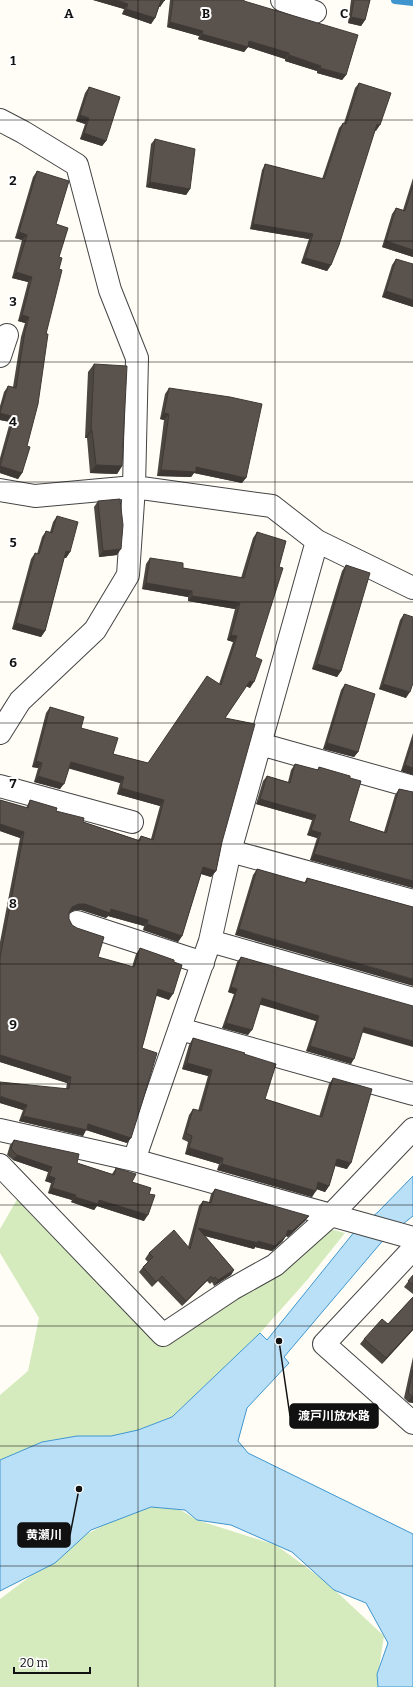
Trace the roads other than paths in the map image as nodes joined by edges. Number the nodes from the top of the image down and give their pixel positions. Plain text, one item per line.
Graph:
1 (282, 0) edge
2 (311, 7) edge
3 (0, 120) edge
4 (8, 335) dead end
5 (0, 356) edge
6 (134, 487) junction
7 (0, 490) edge
8 (317, 542) junction
9 (413, 588) edge
10 (0, 733) edge
11 (260, 744) junction
12 (0, 786) edge
13 (413, 787) edge
14 (132, 822) dead end
15 (230, 851) junction
16 (413, 901) edge
17 (77, 922) dead end
18 (210, 941) junction
19 (203, 963) junction
20 (413, 1000) edge
21 (180, 1029) junction
22 (413, 1094) edge
23 (413, 1129) edge
24 (0, 1130) edge
25 (134, 1160) junction
26 (0, 1165) edge
27 (332, 1215) junction
28 (413, 1238) edge
29 (413, 1249) edge
30 (413, 1423) edge

1 - 2 street
3 - 6 street
4 - 5 street
6 - 7 street
6 - 8 street
6 - 10 street
8 - 9 street
8 - 11 street
11 - 13 street
11 - 15 street
12 - 14 street
15 - 16 street
15 - 18 street
17 - 19 street
18 - 19 street
18 - 20 street
19 - 21 street
21 - 22 street
21 - 25 street
23 - 27 street
24 - 25 street
25 - 27 street
26 - 27 street
27 - 28 street
29 - 30 street

